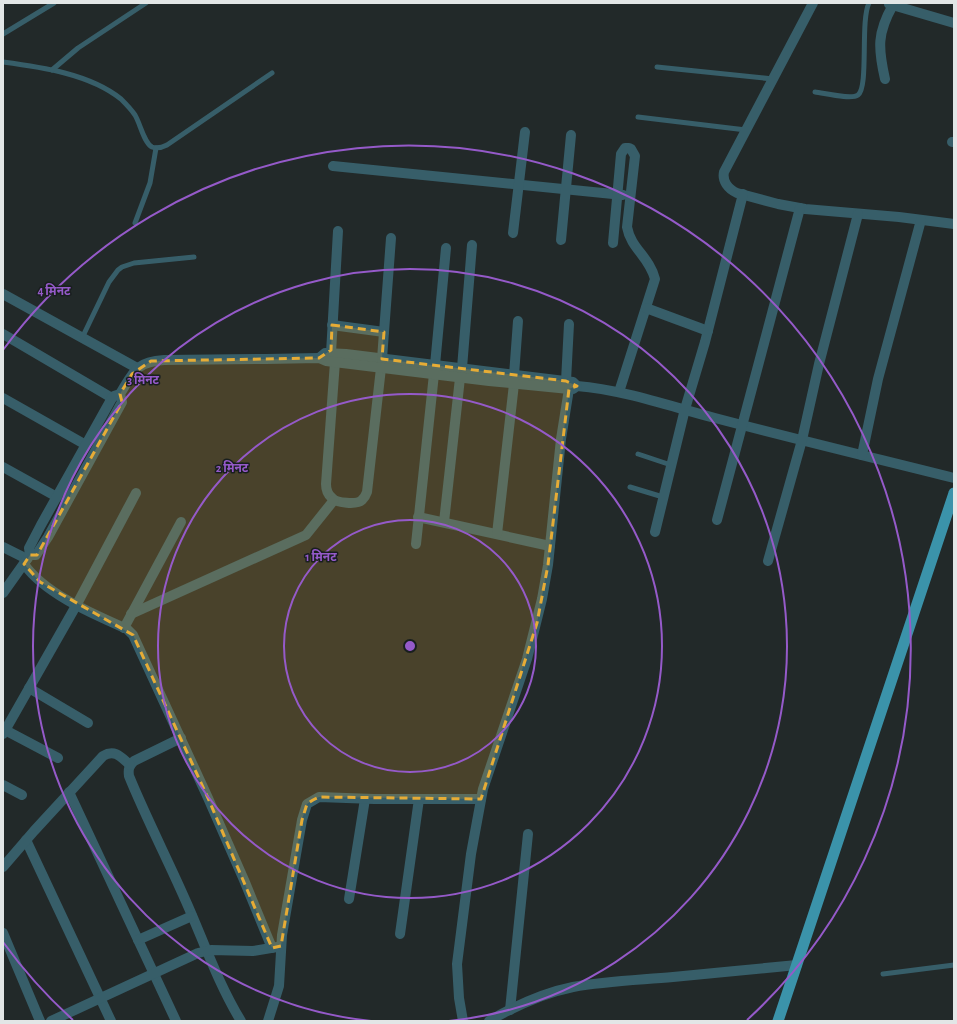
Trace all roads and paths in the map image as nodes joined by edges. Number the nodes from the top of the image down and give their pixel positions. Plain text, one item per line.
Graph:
1 (54, 3) edge
2 (146, 3) edge
3 (813, 3) edge
4 (869, 3) edge
5 (890, 4) edge
6 (954, 23) edge
7 (3, 34) edge
8 (3, 62) edge
9 (657, 67) dead end
10 (52, 70) junction
11 (272, 73) dead end
12 (773, 78) junction
13 (885, 79) dead end
14 (815, 92) dead end
15 (638, 117) dead end
16 (747, 130) junction
17 (525, 132) dead end
18 (571, 134) dead end
19 (156, 148) junction
20 (333, 166) dead end
21 (519, 184) junction
22 (566, 189) junction
23 (743, 194) junction
24 (617, 195) junction
25 (631, 196) junction
26 (800, 208) junction
27 (858, 214) junction
28 (921, 220) junction
29 (135, 224) dead end
30 (954, 224) edge
31 (338, 231) dead end
32 (513, 233) dead end
33 (391, 238) dead end
34 (561, 240) dead end
35 (613, 243) dead end
36 (472, 245) dead end
37 (446, 248) dead end
38 (194, 257) dead end
39 (3, 294) edge
40 (646, 308) junction
41 (518, 321) dead end
42 (569, 324) dead end
43 (332, 325) junction
44 (708, 331) junction
45 (384, 332) junction
46 (3, 334) edge
47 (82, 338) junction
48 (333, 358) junction
49 (382, 363) junction
50 (137, 368) junction
51 (434, 370) junction
52 (461, 373) junction
53 (514, 379) junction
54 (571, 385) junction
55 (618, 392) junction
56 (116, 396) junction
57 (3, 398) edge
58 (685, 409) junction
59 (743, 424) junction
60 (802, 440) junction
61 (86, 445) junction
62 (638, 454) dead end
63 (862, 456) junction
64 (671, 465) junction
65 (3, 467) edge
66 (954, 478) edge
67 (630, 487) dead end
68 (136, 493) dead end
69 (954, 493) edge
70 (57, 497) junction
71 (663, 497) junction
72 (334, 500) junction
73 (418, 517) junction
74 (717, 520) dead end
75 (181, 522) dead end
76 (444, 522) junction
77 (655, 532) dead end
78 (497, 534) junction
79 (416, 544) dead end
80 (550, 546) junction
81 (3, 547) edge
82 (27, 559) junction
83 (768, 561) dead end
84 (3, 593) edge
85 (77, 604) junction
86 (131, 614) junction
87 (124, 628) junction
88 (29, 688) junction
89 (88, 723) dead end
90 (4, 732) edge
91 (181, 738) junction
92 (58, 758) dead end
93 (130, 765) junction
94 (3, 785) edge
95 (69, 792) junction
96 (22, 795) dead end
97 (365, 799) junction
98 (419, 799) junction
99 (481, 799) junction
100 (528, 834) dead end
101 (26, 840) junction
102 (3, 867) edge
103 (349, 900) dead end
104 (192, 916) junction
105 (3, 933) edge
106 (400, 934) dead end
107 (138, 940) junction
108 (276, 947) junction
109 (206, 950) junction
110 (797, 964) junction
111 (954, 965) edge
112 (154, 974) junction
113 (883, 974) dead end
114 (100, 999) junction
115 (510, 1010) junction
116 (40, 1021) edge
117 (51, 1021) edge
118 (111, 1021) edge
119 (176, 1021) edge
120 (242, 1021) edge
121 (268, 1021) edge
122 (463, 1021) edge
123 (489, 1021) edge
124 (778, 1021) edge

1 - 7 lane
2 - 10 lane
3 - 12 street
4 - 14 lane
5 - 6 street
5 - 13 street
8 - 10 lane
9 - 12 lane
10 - 19 lane
11 - 19 lane
12 - 16 street
15 - 16 lane
16 - 23 street
17 - 21 street
18 - 22 street
19 - 29 lane
20 - 21 street
21 - 22 street
21 - 32 street
22 - 24 street
22 - 34 street
23 - 26 street
23 - 44 street
24 - 25 street
24 - 25 street
24 - 35 street
25 - 40 street
26 - 27 street
26 - 59 street
27 - 28 street
27 - 60 street
28 - 30 street
28 - 63 street
31 - 43 street
33 - 45 street
36 - 52 street
37 - 51 street
38 - 47 lane
39 - 47 street
40 - 44 street
40 - 55 street
41 - 53 street
42 - 54 street
43 - 45 street
43 - 48 street
44 - 58 street
45 - 49 street
46 - 56 street
47 - 50 street
48 - 49 street
48 - 50 street
48 - 72 street
49 - 51 street
49 - 72 street
50 - 56 street
51 - 52 street
51 - 73 street
52 - 53 street
52 - 76 street
53 - 54 street
53 - 78 street
54 - 55 street
54 - 80 street
55 - 58 street
56 - 61 street
56 - 82 street
57 - 61 street
58 - 59 street
58 - 64 street
59 - 60 street
59 - 74 street
60 - 63 street
60 - 83 street
61 - 70 street
62 - 64 lane
63 - 66 street
64 - 71 street
65 - 70 street
67 - 71 lane
68 - 85 street
69 - 110 main road
70 - 82 street
71 - 77 street
72 - 86 street
73 - 76 street
73 - 79 street
75 - 86 street
76 - 78 street
78 - 80 street
80 - 99 street
81 - 82 street
82 - 84 street
82 - 85 street
85 - 87 street
85 - 88 street
86 - 87 street
87 - 91 street
88 - 89 street
88 - 90 street
90 - 92 street
91 - 93 street
91 - 108 street
93 - 95 street
93 - 104 street
94 - 96 street
95 - 101 street
95 - 107 street
97 - 98 street
97 - 103 street
97 - 108 street
98 - 99 street
98 - 106 street
99 - 122 street
100 - 115 street
101 - 102 street
101 - 114 street
104 - 107 street
104 - 109 street
105 - 116 street
107 - 112 street
108 - 109 street
108 - 121 street
109 - 112 street
109 - 120 street
110 - 115 street
110 - 124 main road
111 - 113 lane
112 - 114 street
112 - 119 street
114 - 117 street
114 - 118 street
115 - 123 street

